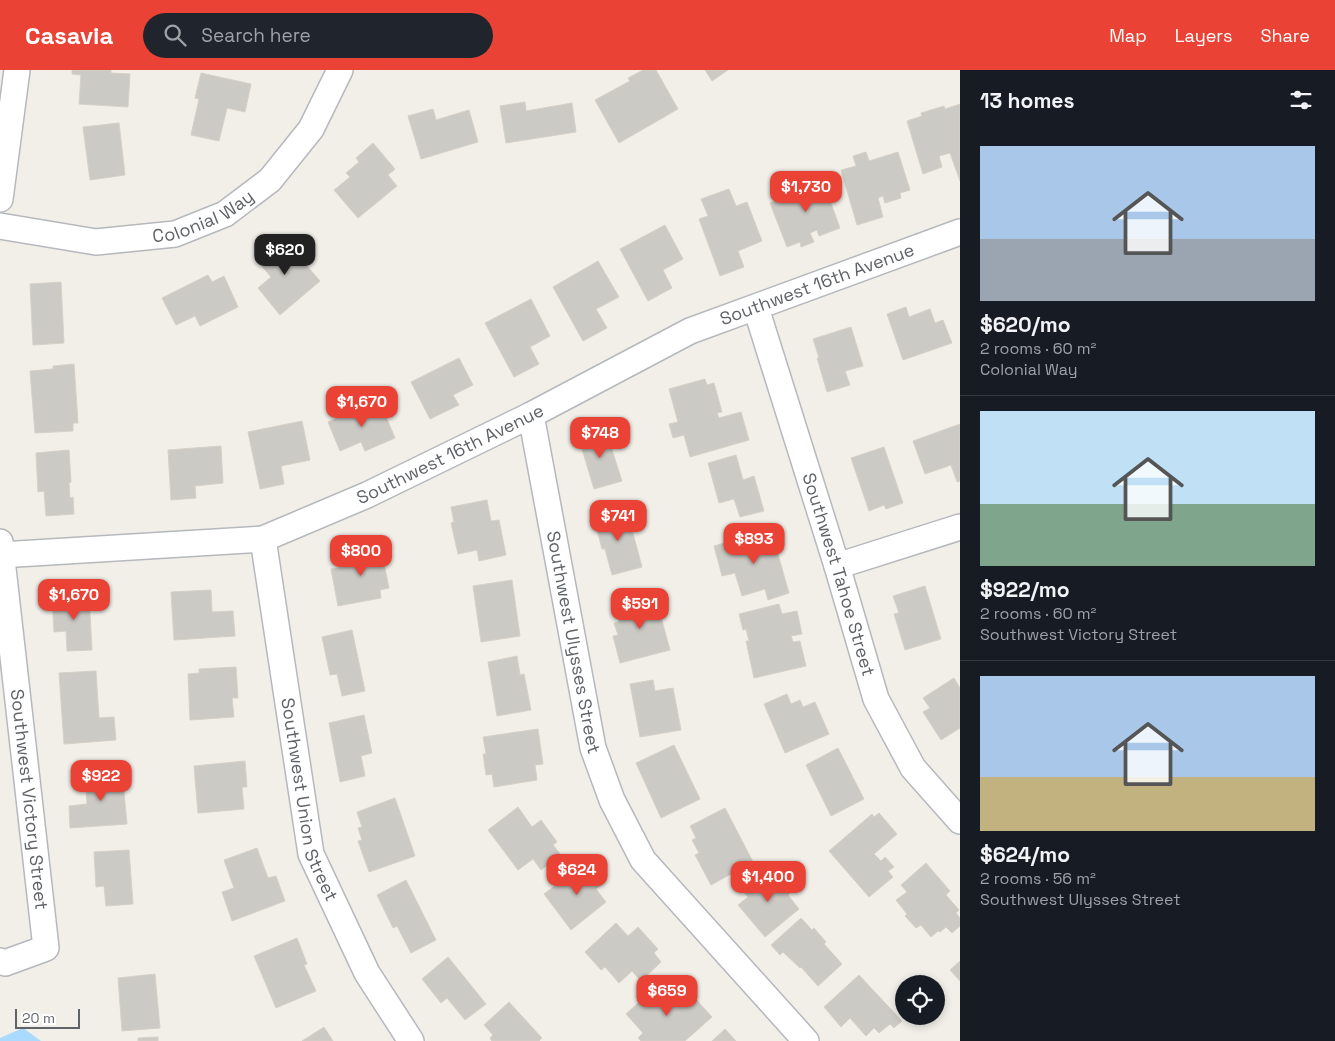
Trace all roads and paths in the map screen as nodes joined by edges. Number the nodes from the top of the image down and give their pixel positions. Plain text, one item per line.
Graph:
1 (17, 70) edge
2 (340, 70) edge
3 (0, 199) edge
4 (0, 226) edge
5 (960, 232) edge
6 (756, 308) junction
7 (531, 415) junction
8 (960, 527) edge
9 (263, 538) junction
10 (0, 550) edge
11 (837, 566) junction
12 (960, 820) edge
13 (0, 961) edge
14 (411, 1041) edge
15 (806, 1041) edge

1 - 3 street
2 - 4 street, Colonial Way
5 - 6 street, Southwest 16th Avenue
6 - 7 street, Southwest 16th Avenue
6 - 11 street, Southwest Tahoe Street
7 - 9 street, Southwest 16th Avenue
7 - 15 street, Southwest Ulysses Street
8 - 11 street
9 - 10 street, Southwest 16th Avenue
9 - 14 street, Southwest Union Street
10 - 13 street, Southwest Victory Street
11 - 12 street, Southwest Tahoe Street

